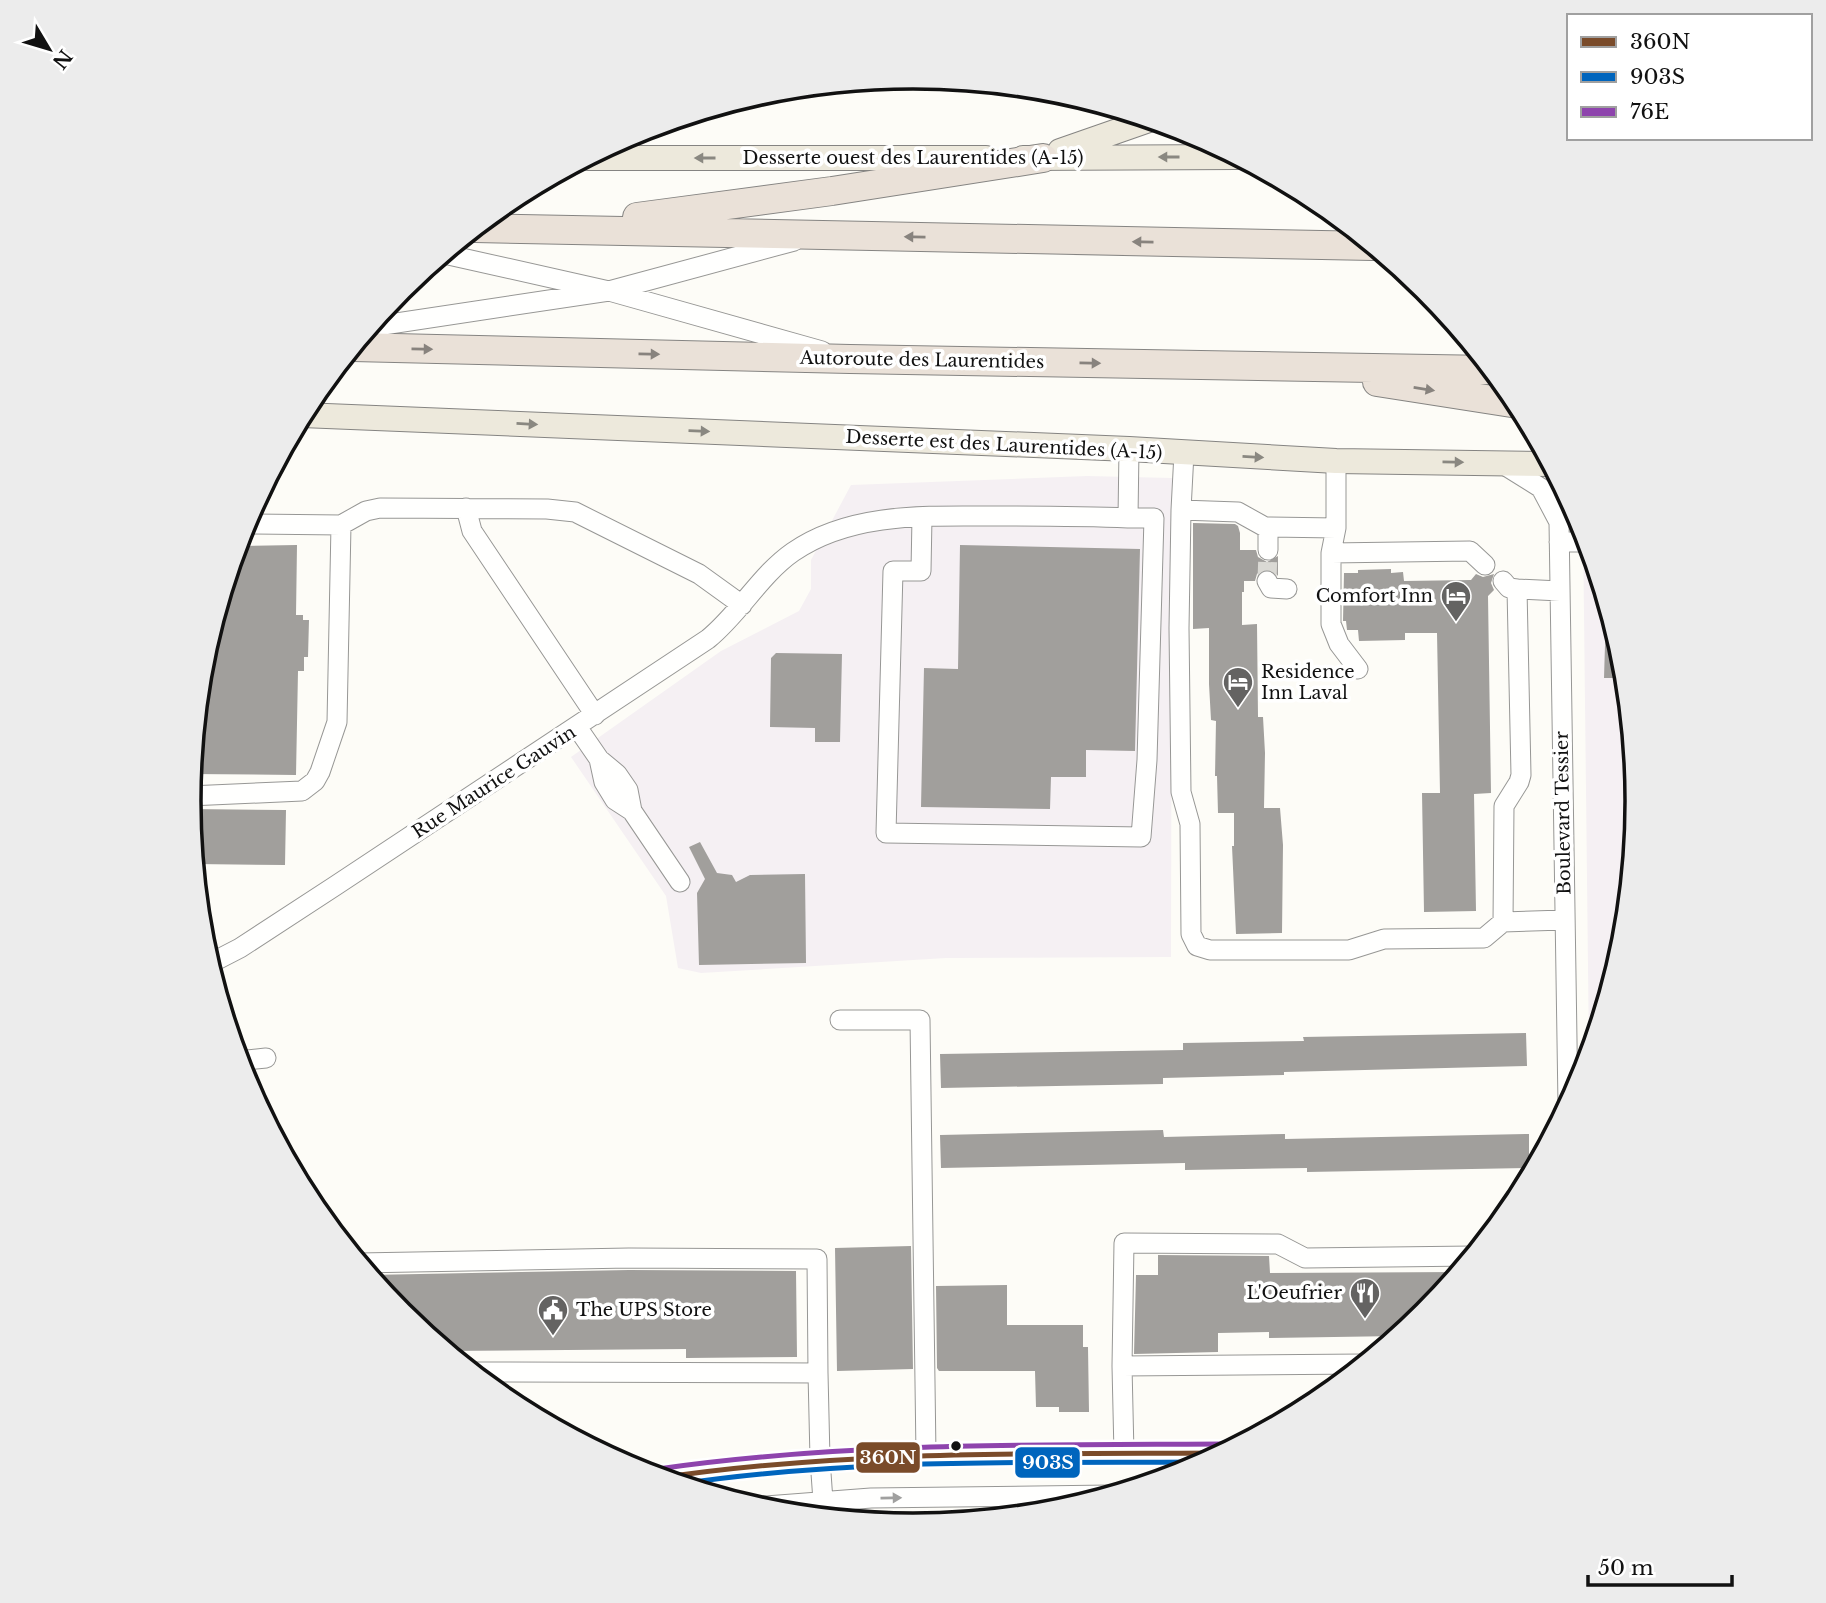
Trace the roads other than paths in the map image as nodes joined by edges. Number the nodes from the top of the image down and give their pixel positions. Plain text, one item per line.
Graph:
1 (1135, 125) edge
2 (1216, 157) edge
3 (608, 158) edge
4 (1043, 158) junction
5 (490, 228) edge
6 (544, 229) junction
7 (1342, 232) edge
8 (819, 235) junction
9 (1211, 244) junction
10 (1359, 246) edge
11 (455, 256) edge
12 (609, 291) junction
13 (385, 325) edge
14 (365, 347) edge
15 (850, 359) junction
16 (1284, 367) junction
17 (1479, 370) edge
18 (1502, 401) edge
19 (315, 415) edge
20 (459, 421) junction
21 (307, 428) edge
22 (1129, 449) junction
23 (1184, 453) junction
24 (1336, 461) junction
25 (1500, 463) junction
26 (1540, 464) edge
27 (466, 508) junction
28 (1181, 510) junction
29 (1563, 510) edge
30 (922, 517) junction
31 (1128, 517) junction
32 (1559, 522) junction
33 (257, 524) edge
34 (341, 525) junction
35 (1269, 528) junction
36 (1336, 528) junction
37 (1559, 542) junction
38 (1576, 542) edge
39 (1268, 550) tunnel mouth
40 (1331, 553) junction
41 (1485, 565) dead end
42 (1267, 581) dead end
43 (1287, 589) dead end
44 (1560, 591) junction
45 (742, 605) junction
46 (1358, 669) dead end
47 (595, 715) junction
48 (577, 727) junction
49 (201, 796) edge
50 (680, 882) dead end
51 (1564, 920) junction
52 (1503, 922) junction
53 (218, 959) edge
54 (840, 1020) dead end
55 (267, 1058) dead end
56 (250, 1060) edge
57 (1568, 1082) edge
58 (1460, 1256) edge
59 (371, 1263) edge
60 (1349, 1365) edge
61 (1122, 1366) junction
62 (486, 1372) edge
63 (818, 1373) junction
64 (1124, 1454) junction
65 (1199, 1454) edge
66 (926, 1455) junction
67 (840, 1458) junction
68 (820, 1459) junction
69 (680, 1475) edge
70 (1070, 1495) edge
71 (823, 1501) junction
72 (794, 1504) edge

1 - 4 main road
2 -> 4 main road, Desserte ouest des Laurentides (A-15)
4 -> 3 main road, Desserte ouest des Laurentides (A-15)
4 - 6 highway
5 - 6 highway
6 - 8 highway
7 - 9 highway
9 -> 8 highway
8 - 12 street
9 - 10 highway
11 - 12 street
12 - 13 street
12 - 15 street
14 -> 15 highway, Autoroute des Laurentides
15 -> 16 highway, Autoroute des Laurentides
16 - 17 highway, Autoroute des Laurentides
16 -> 18 highway
19 - 20 main road
20 - 21 main road
20 -> 22 main road, Desserte est des Laurentides (A-15)
22 - 23 main road, Desserte est des Laurentides (A-15)
22 - 31 street
23 -> 24 main road, Desserte est des Laurentides (A-15)
23 - 28 street
24 -> 25 main road, Desserte est des Laurentides (A-15)
24 - 36 street
25 - 26 main road, Desserte est des Laurentides (A-15)
25 - 32 street, Boulevard Tessier
27 - 34 street
27 - 45 street
27 - 47 street
28 - 35 street
28 - 52 street
29 - 32 street, Boulevard Tessier
30 - 31 street, Rue Maurice Gauvin
30 - 31 street
30 - 45 street, Rue Maurice Gauvin
32 - 37 street, Boulevard Tessier
33 - 34 street
34 - 49 street
35 - 36 street
35 - 39 street
36 - 40 street
37 - 38 street
37 - 44 street, Boulevard Tessier
40 - 41 street
40 - 46 street
42 - 43 street
44 - 51 street, Boulevard Tessier
44 - 52 street
45 - 47 street, Rue Maurice Gauvin
47 - 48 street, Rue Maurice Gauvin
48 - 50 street
48 - 53 street, Rue Maurice Gauvin
51 - 52 street
51 - 57 street, Boulevard Tessier
54 - 66 street
55 - 56 street
58 - 61 street
59 - 63 street
60 - 61 street
61 - 64 street
62 - 63 street
63 - 68 street
64 - 65 street
64 - 66 street
66 - 67 street
67 - 68 street
67 - 71 street
68 - 69 street
68 - 71 street
71 -> 70 street
71 - 72 street

